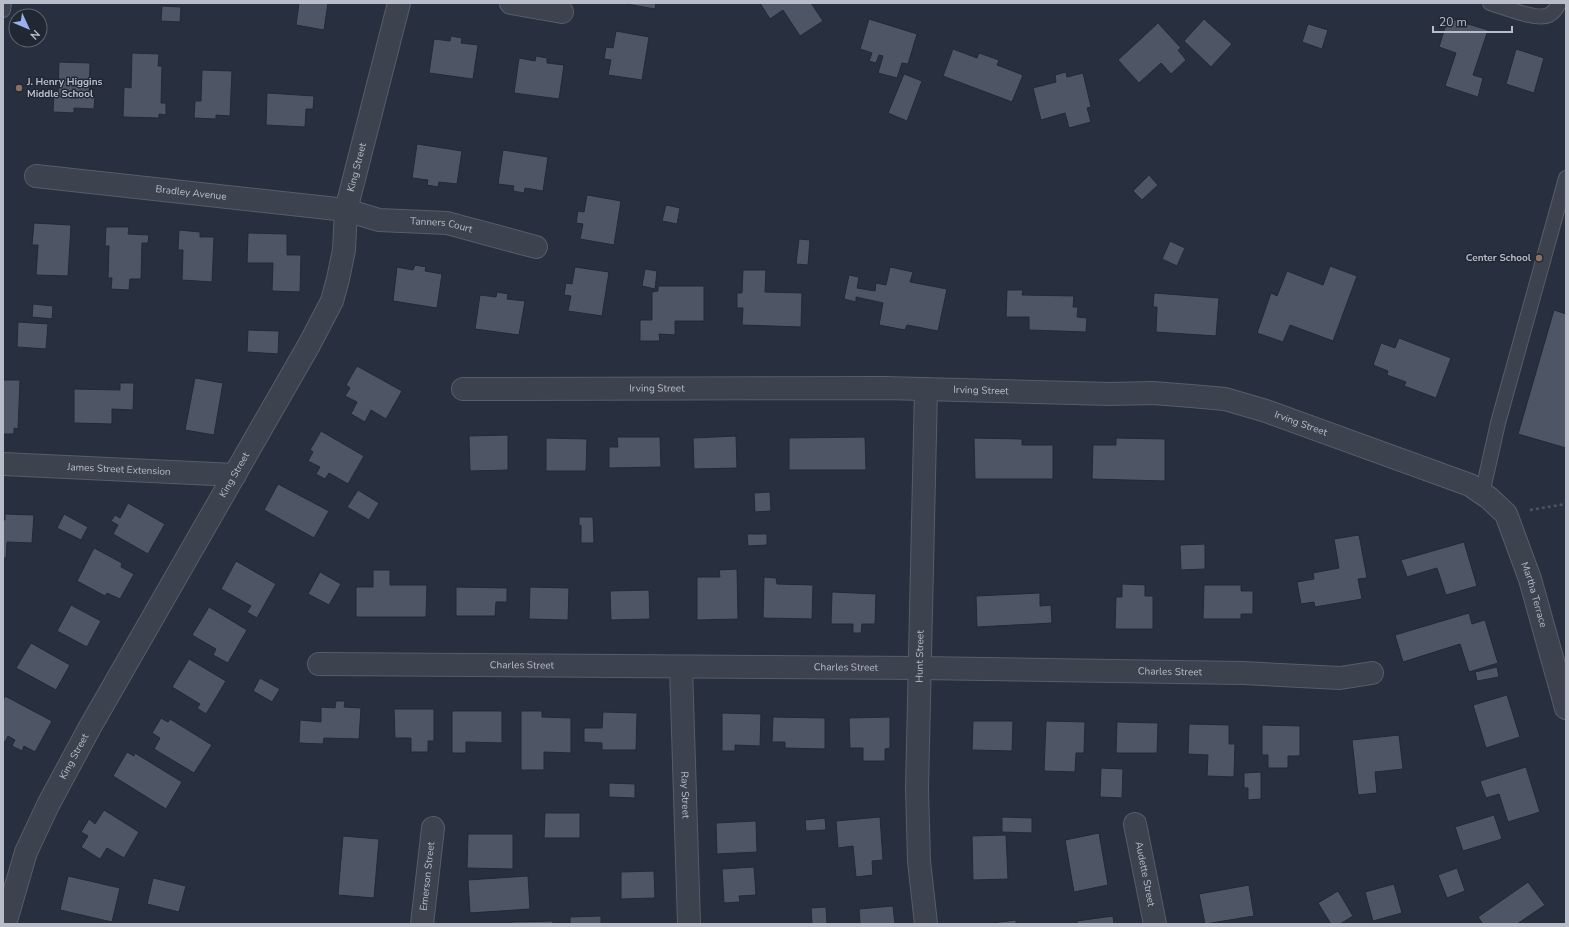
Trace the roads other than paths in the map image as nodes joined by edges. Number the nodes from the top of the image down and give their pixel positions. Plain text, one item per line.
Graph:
1 (4, 3) edge
2 (399, 3) edge
3 (511, 3) edge
4 (1490, 3) edge
5 (1559, 3) edge
6 (3, 10) edge
7 (562, 12) dead end
8 (36, 176) dead end
9 (1566, 178) edge
10 (346, 210) junction
11 (536, 247) dead end
12 (463, 389) dead end
13 (926, 389) junction
14 (3, 464) edge
15 (235, 475) junction
16 (1482, 494) junction
17 (320, 664) dead end
18 (681, 667) junction
19 (920, 668) junction
20 (1372, 673) dead end
21 (1566, 708) edge
22 (1134, 824) dead end
23 (433, 828) dead end
24 (5, 924) edge
25 (422, 924) edge
26 (689, 924) edge
27 (926, 924) edge
28 (1155, 924) edge

1 - 6 lane
2 - 10 street, King Street
3 - 7 street
4 - 5 lane
8 - 10 street, Bradley Avenue
9 - 16 lane
10 - 11 street, Tanners Court
10 - 15 street, King Street
12 - 13 street, Irving Street
13 - 16 street, Irving Street
13 - 19 street, Hunt Street
14 - 15 street, James Street Extension
15 - 24 street, King Street
16 - 21 street, Martha Terrace
17 - 18 street, Charles Street
18 - 19 street, Charles Street
18 - 26 street, Ray Street
19 - 20 street, Charles Street
19 - 27 street, Hunt Street
22 - 28 street, Audette Street
23 - 25 street, Emerson Street

